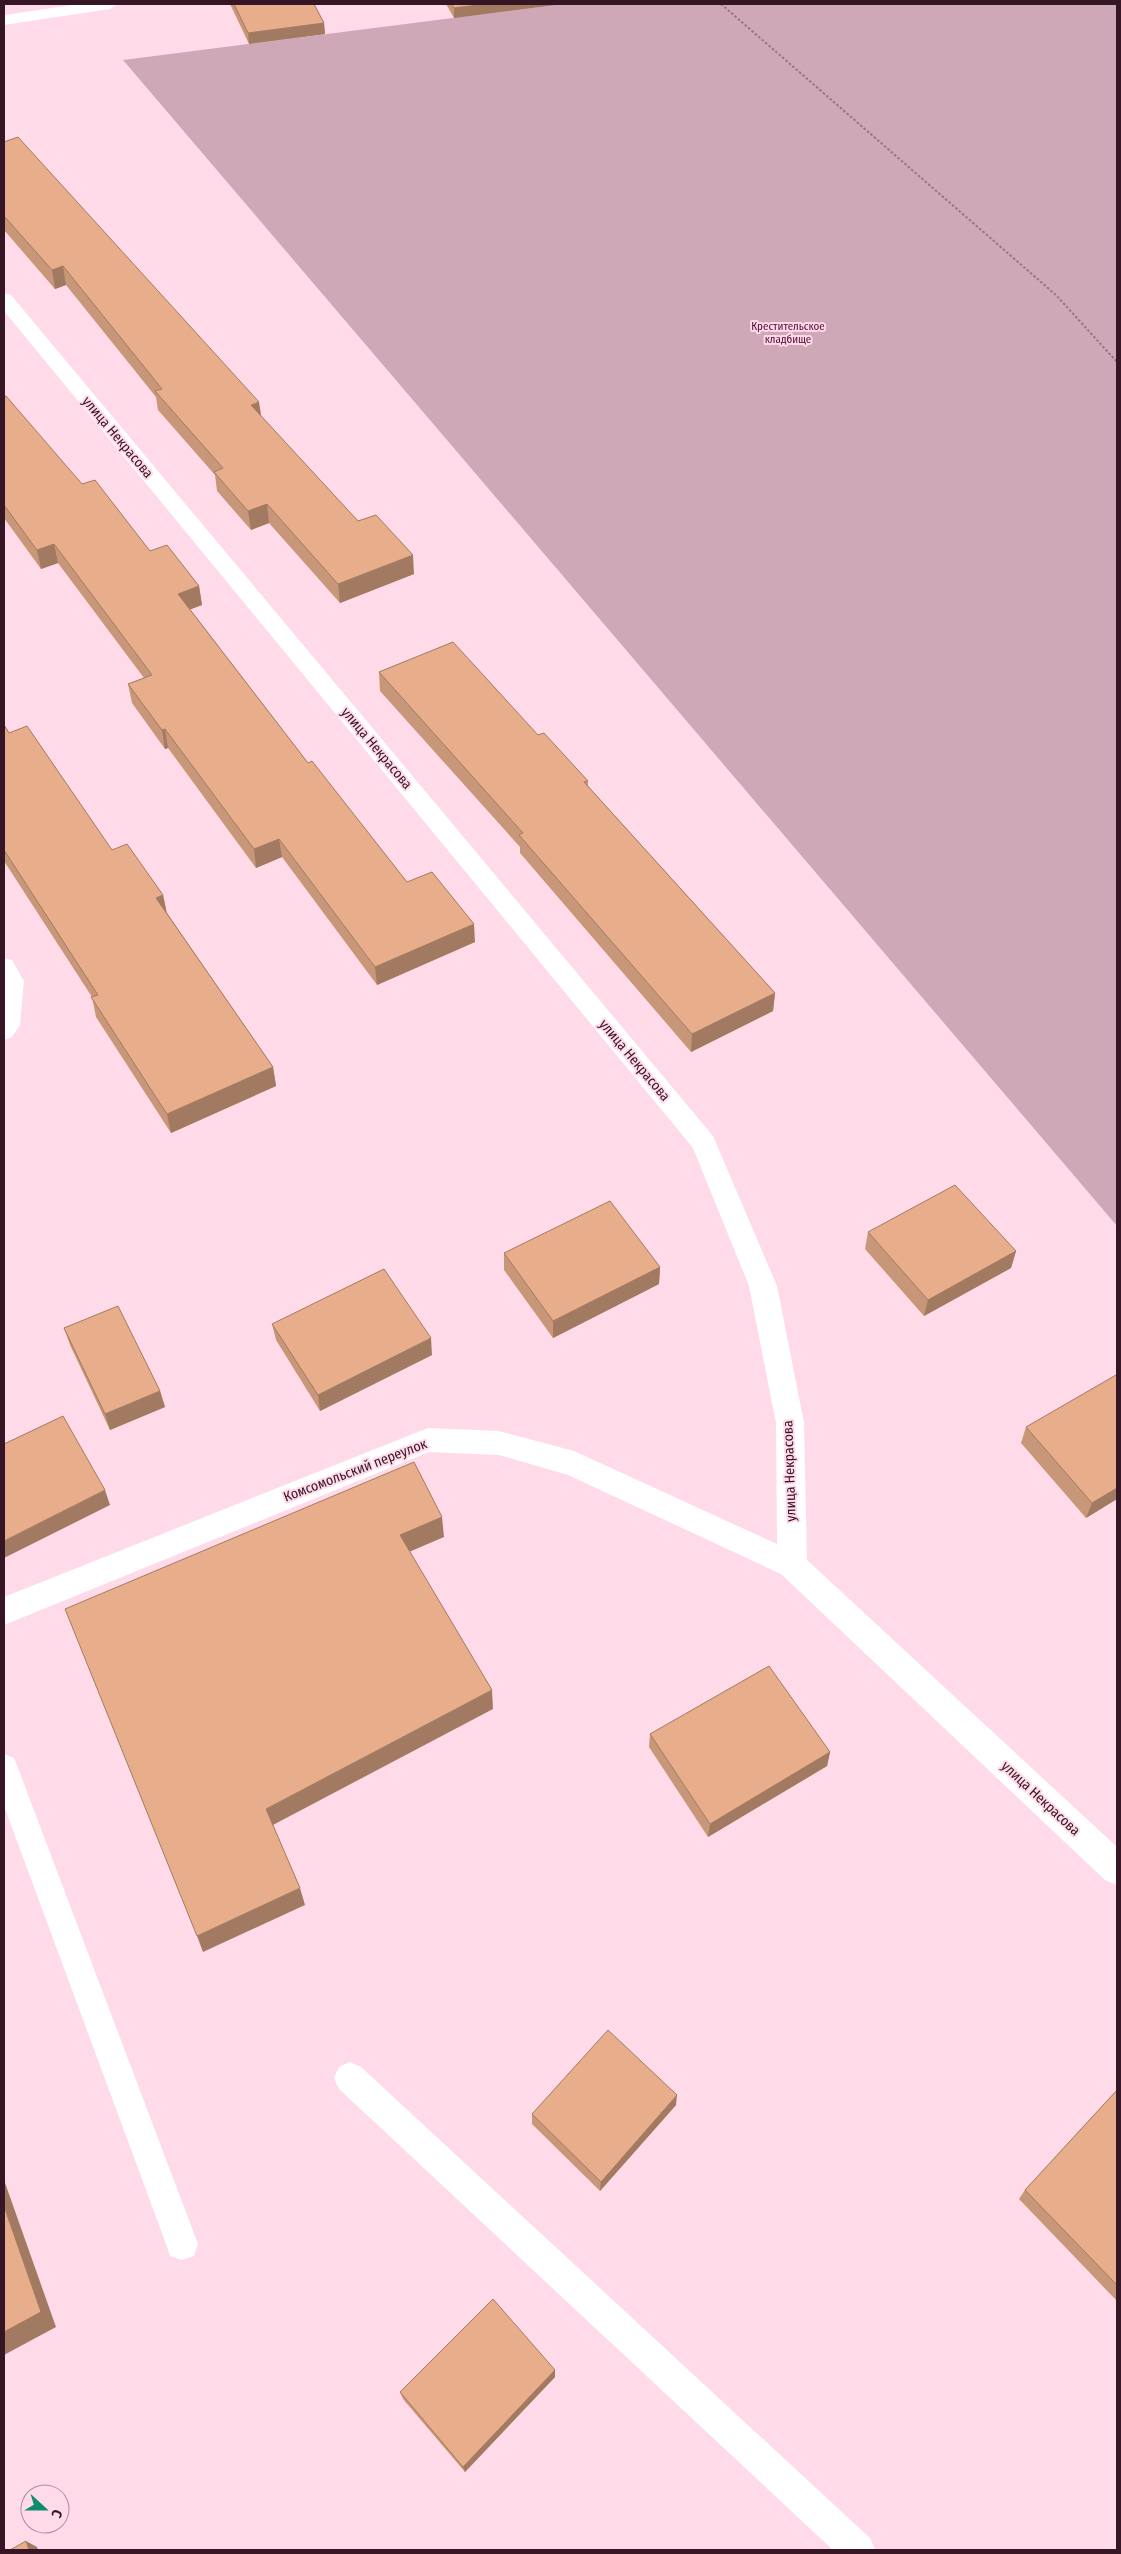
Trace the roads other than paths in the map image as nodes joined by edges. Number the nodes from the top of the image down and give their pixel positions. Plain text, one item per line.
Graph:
1 (110, 4) edge
2 (4, 20) edge
3 (4, 299) edge
4 (4, 966) edge
5 (4, 1031) edge
6 (792, 1565) junction
7 (4, 1611) edge
8 (4, 1768) edge
9 (1117, 1869) edge
10 (350, 2078) dead end
11 (182, 2244) dead end
12 (858, 2550) edge

1 - 2 street
3 - 6 street, улица Некрасова
4 - 5 lane
6 - 7 street, Комсомольский переулок
6 - 9 street, улица Некрасова
8 - 11 lane
10 - 12 lane

